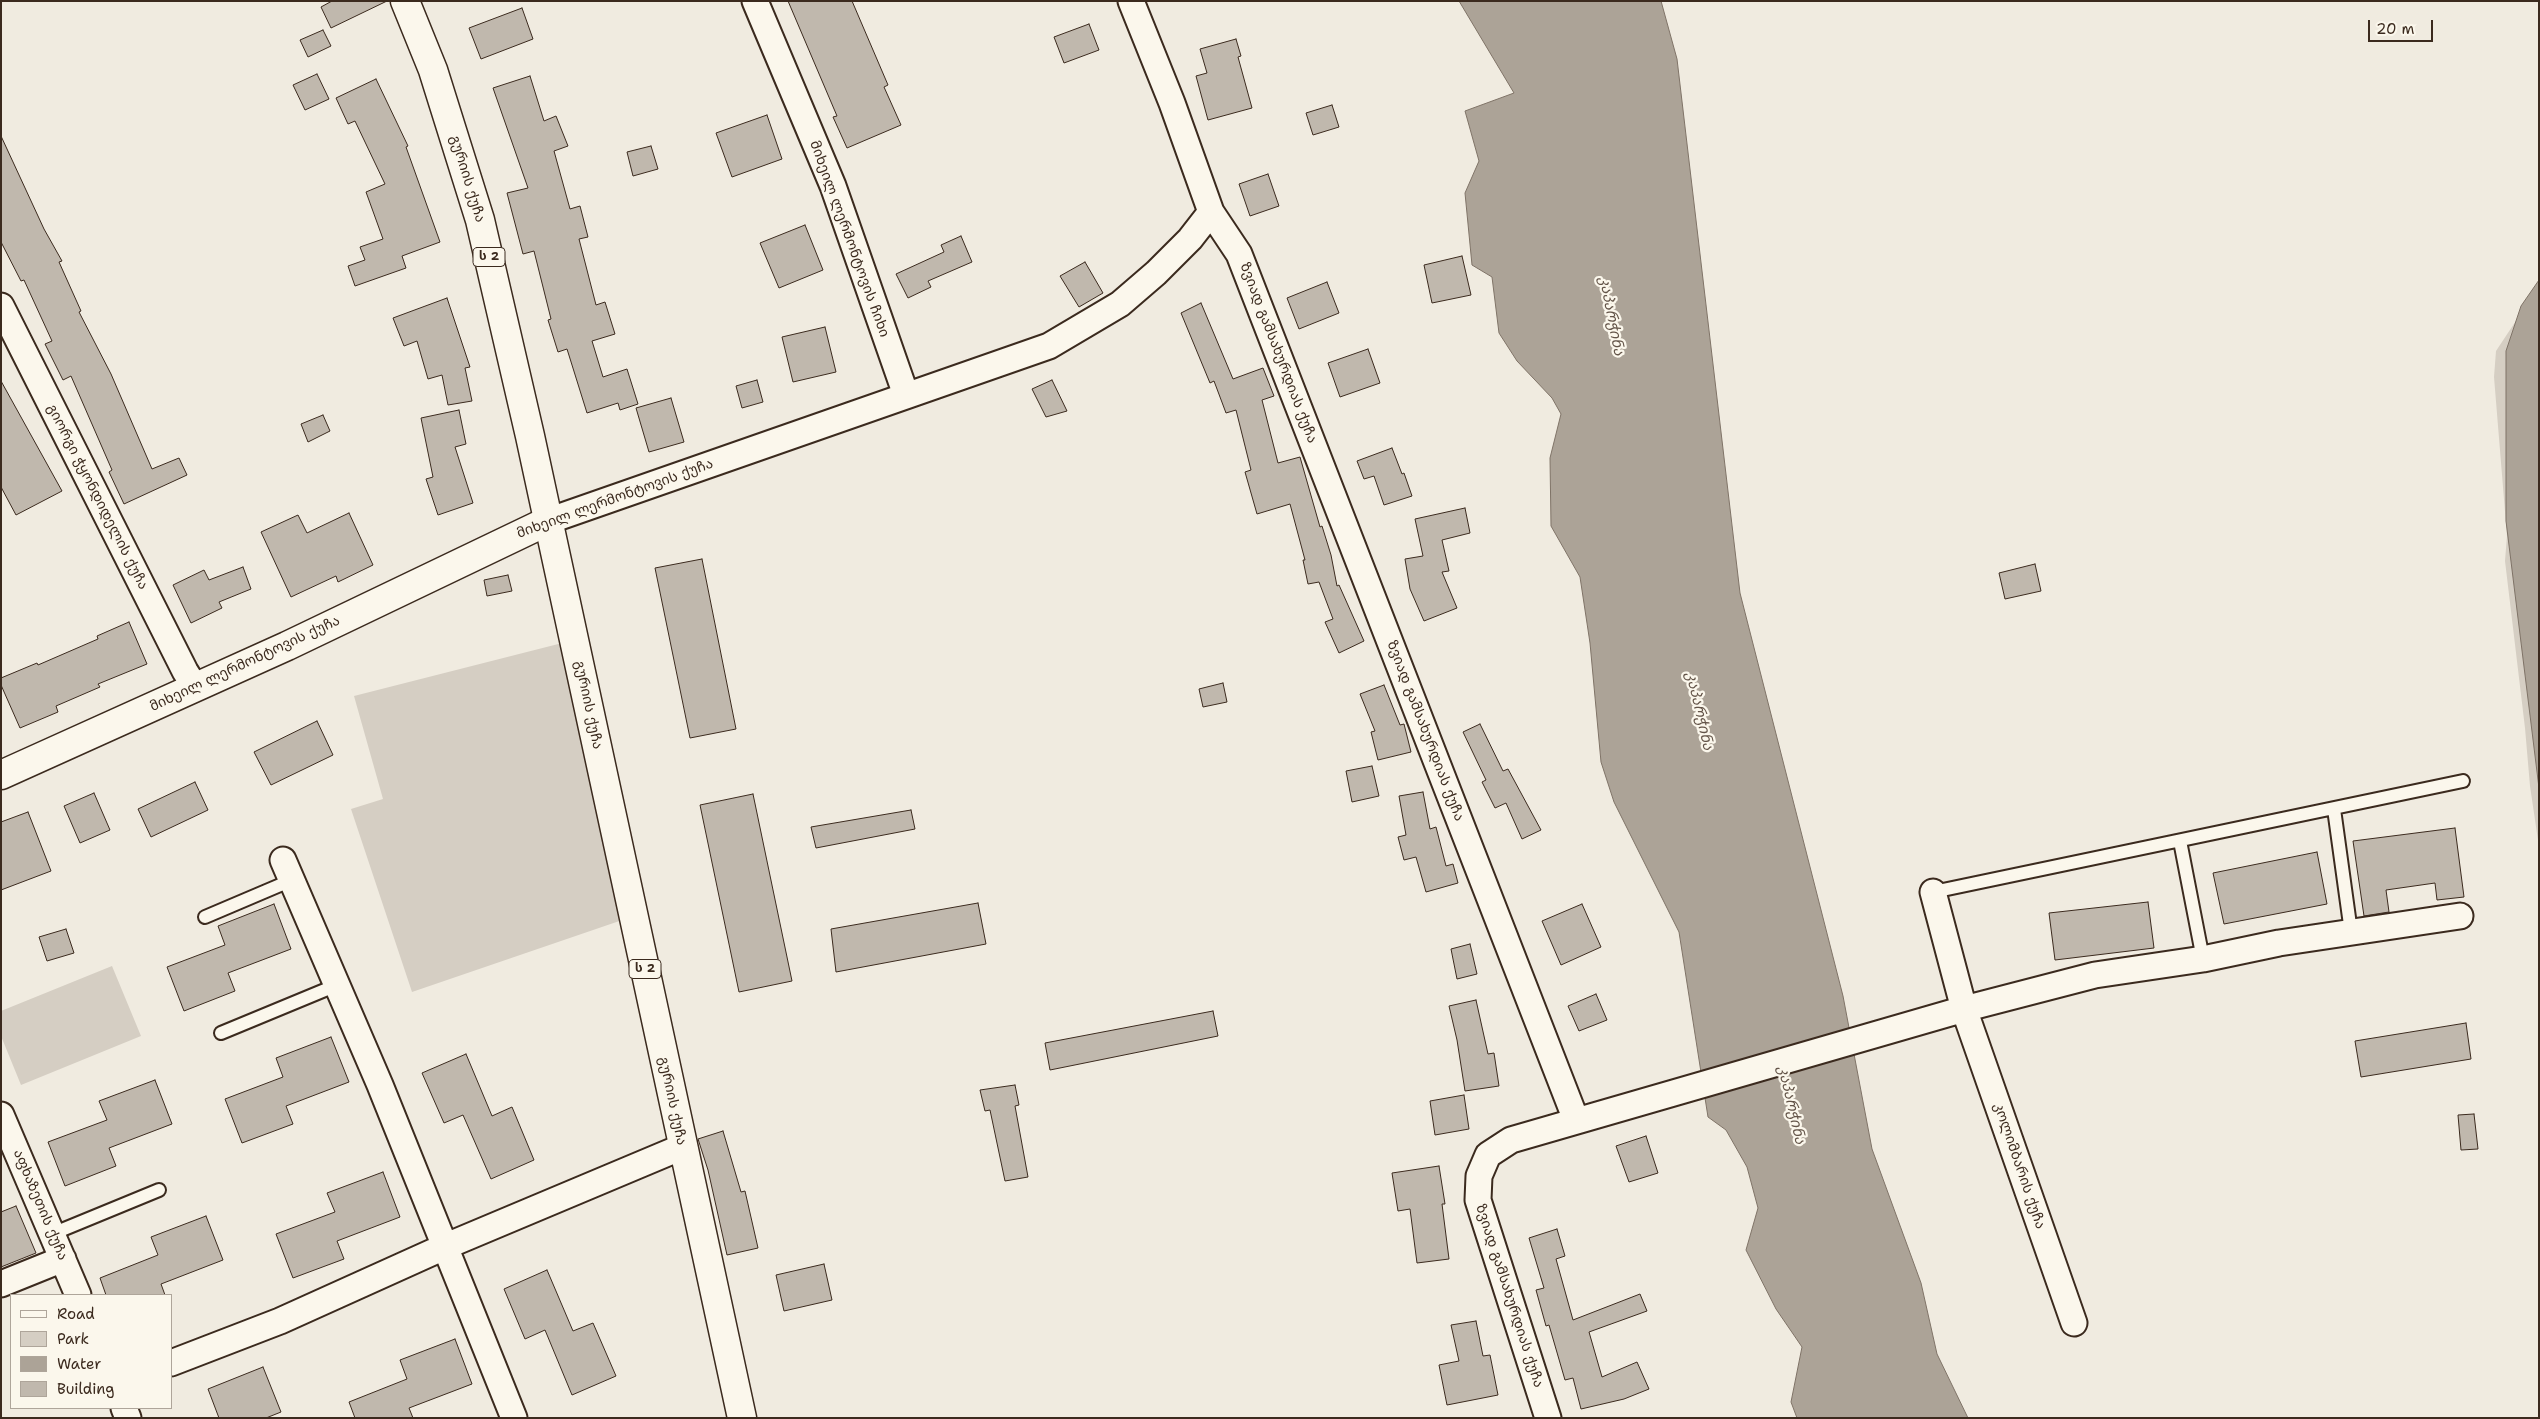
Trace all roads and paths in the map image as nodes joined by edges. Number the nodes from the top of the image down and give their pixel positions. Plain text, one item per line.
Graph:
1 (404, 1) edge
2 (754, 1) edge
3 (1131, 1) edge
4 (1212, 212) junction
5 (1, 306) edge
6 (906, 395) junction
7 (548, 521) junction
8 (195, 687) junction
9 (1, 775) edge
10 (2463, 781) dead end
11 (2334, 809) junction
12 (2180, 841) junction
13 (287, 870) joint
14 (1933, 892) joint
15 (2460, 916) dead end
16 (205, 917) dead end
17 (2350, 932) junction
18 (2203, 959) junction
19 (337, 985) junction
20 (1964, 1010) junction
21 (221, 1033) dead end
22 (1, 1116) edge
23 (1576, 1120) junction
24 (682, 1147) junction
25 (159, 1190) dead end
26 (52, 1234) junction
27 (444, 1247) junction
28 (63, 1259) junction
29 (1, 1284) edge
30 (78, 1294) edge
31 (2074, 1323) dead end
32 (172, 1363) edge
33 (514, 1418) edge
34 (742, 1418) edge
35 (1548, 1418) edge

1 - 7 main road, გურიის ქუჩა / ს 2
2 - 6 street, მიხეილ ლერმონტოვის ჩიხი
3 - 4 street, ზვიად გამსახურდიას ქუჩა
4 - 6 street, მიხეილ ლერმონტოვის ქუჩა
4 - 23 street, ზვიად გამსახურდიას ქუჩა
5 - 8 street, გიორგი ჭყონდიდელის ქუჩა
6 - 7 street, მიხეილ ლერმონტოვის ქუჩა
7 - 8 main road, მიხეილ ლერმონტოვის ქუჩა
7 - 24 main road, გურიის ქუჩა / ს 2
8 - 9 main road, მიხეილ ლერმონტოვის ქუჩა
10 - 11 lane
11 - 12 lane
11 - 17 lane
12 - 14 lane
12 - 18 lane
13 - 16 lane
13 - 19 street
14 - 20 street, კოლიმბარის ქუჩა
15 - 17 street
17 - 18 street
18 - 20 street
19 - 21 lane
19 - 27 street
20 - 23 street
20 - 31 street, კოლიმბარის ქუჩა
22 - 26 street, აფხაზეთის ქუჩა
23 - 35 street, ზვიად გამსახურდიას ქუჩა
24 - 27 street
24 - 34 main road, გურიის ქუჩა / ს 2
25 - 26 lane
26 - 28 street, აფხაზეთის ქუჩა
27 - 32 street
27 - 33 street
28 - 29 street
28 - 30 street, აფხაზეთის ქუჩა

